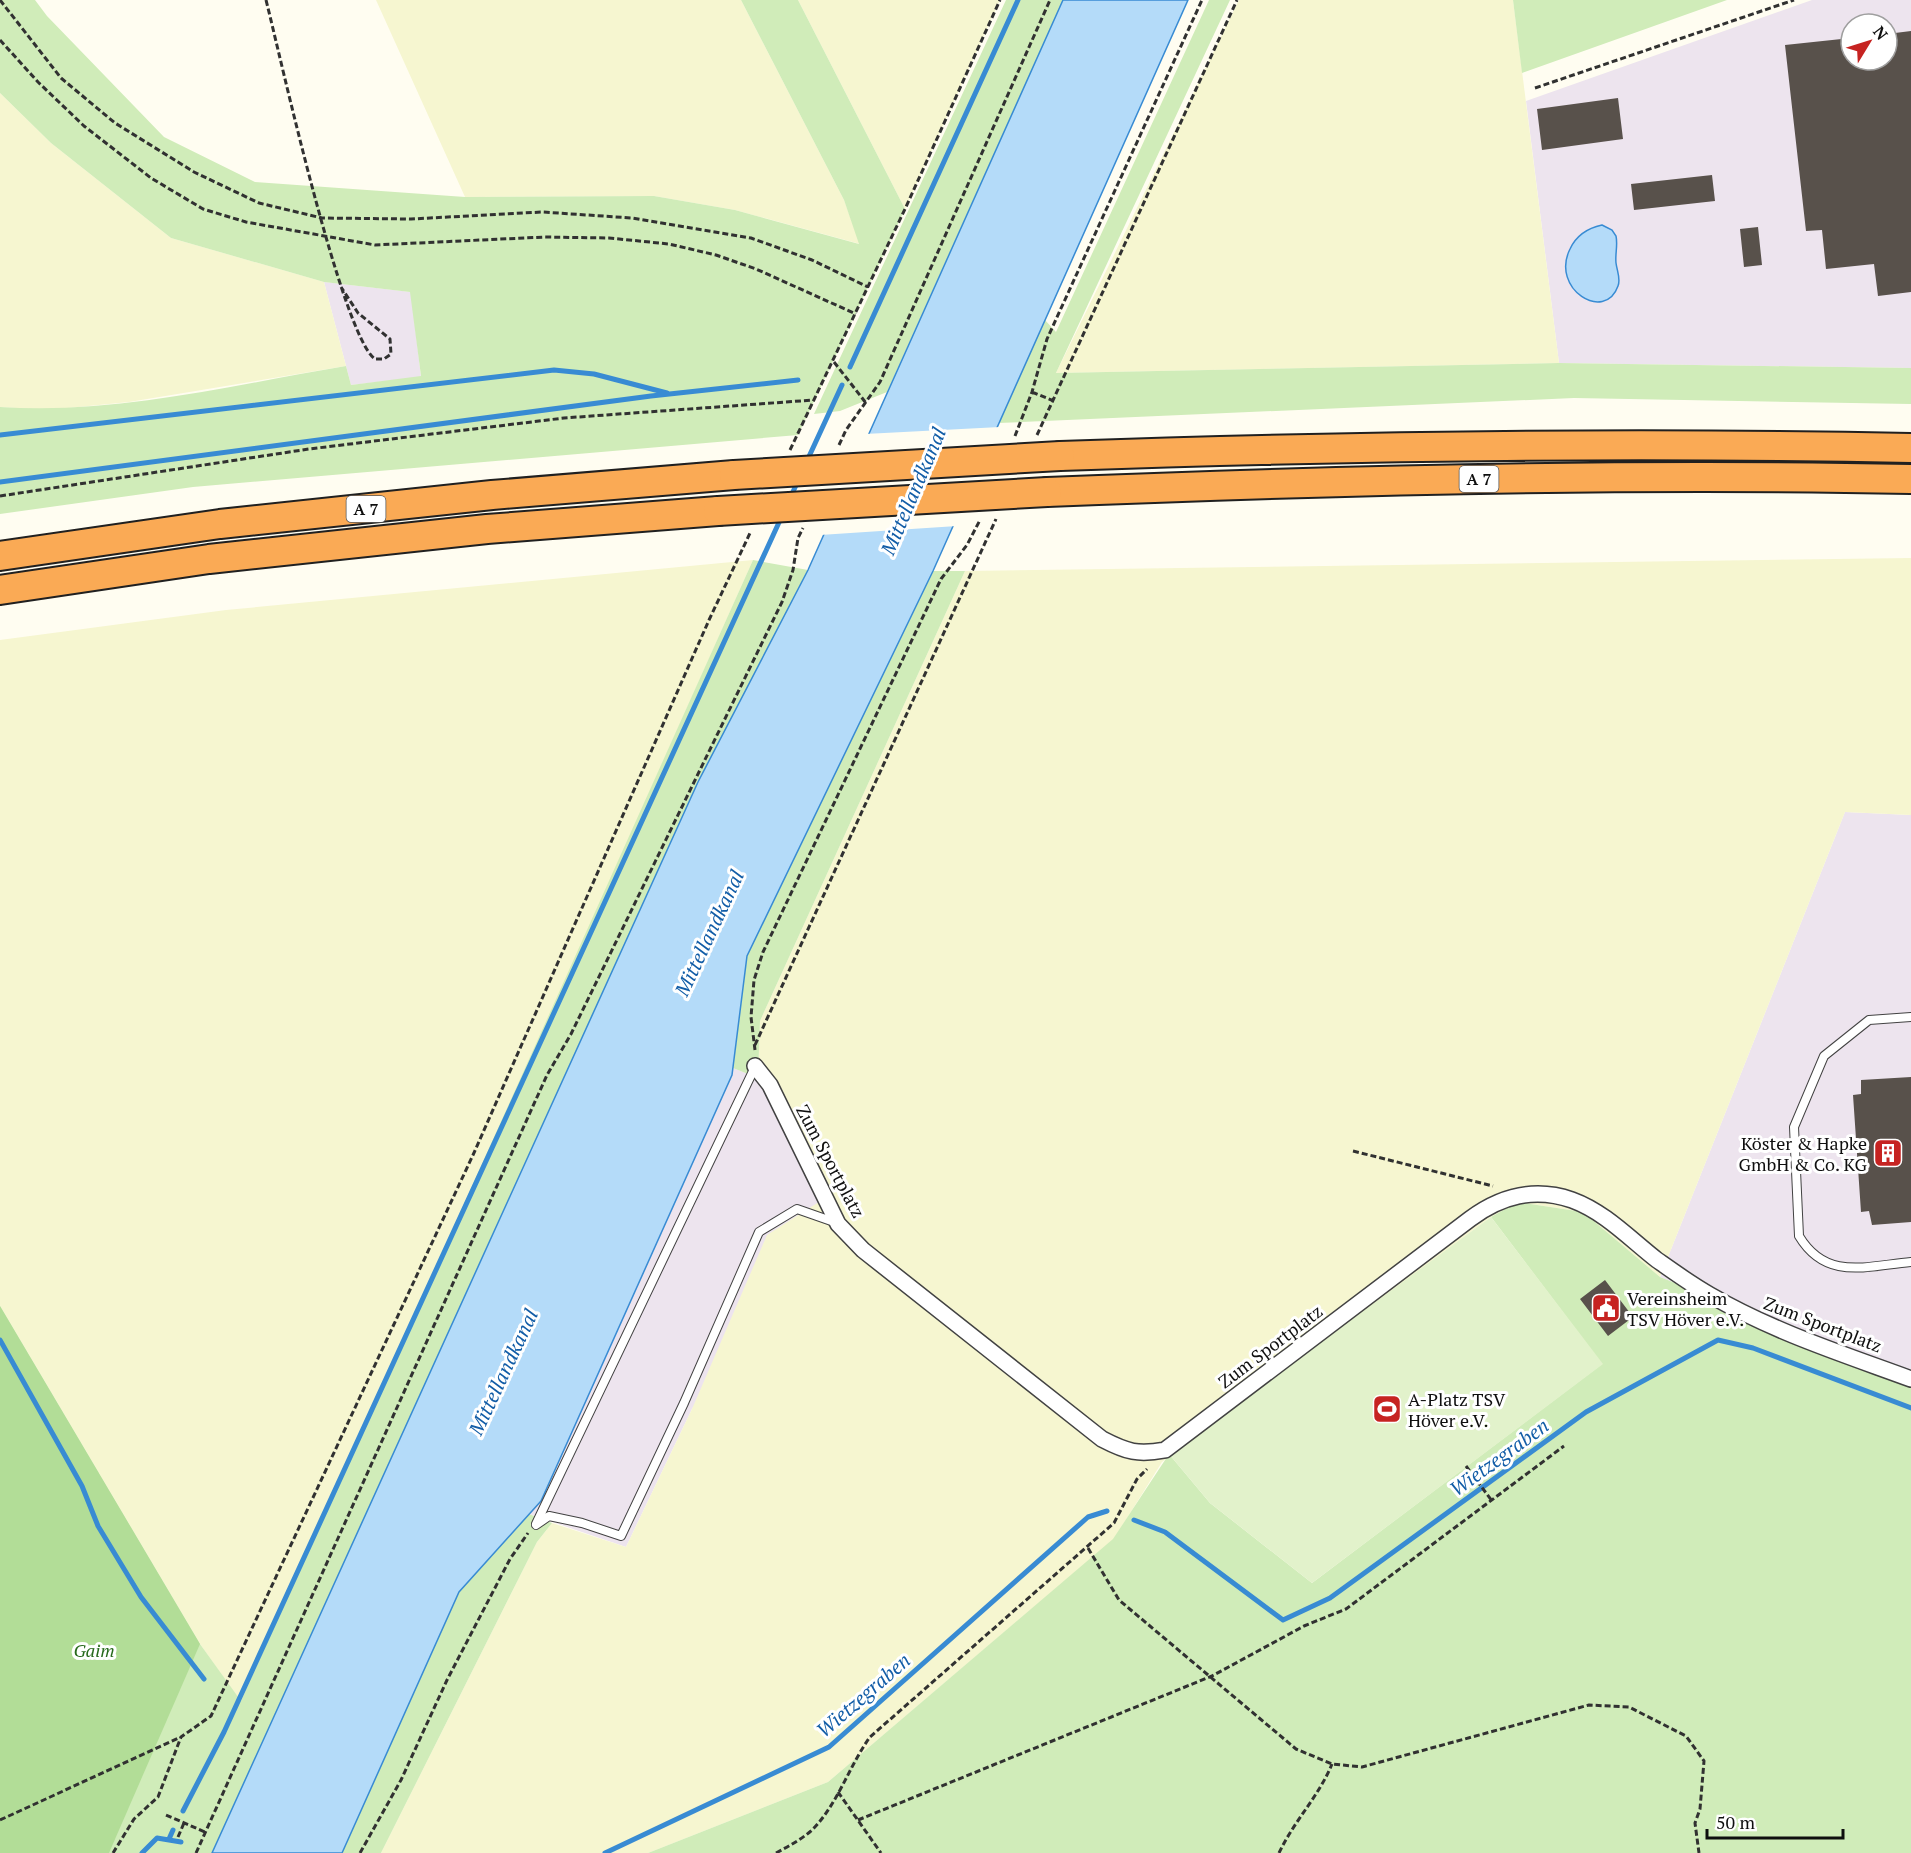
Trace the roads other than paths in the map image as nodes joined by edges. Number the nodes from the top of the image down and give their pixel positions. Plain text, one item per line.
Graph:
1 (1911, 448) edge
2 (1911, 479) edge
3 (0, 556) edge
4 (0, 590) edge
5 (1911, 1017) edge
6 (755, 1066) joint
7 (838, 1224) junction
8 (1911, 1262) edge
9 (1911, 1379) edge

1 - 3 highway, A 7, bridge
2 - 4 highway, A 7, bridge
5 - 8 lane
6 - 7 street, Zum Sportplatz
6 - 7 lane
7 - 9 street, Zum Sportplatz

